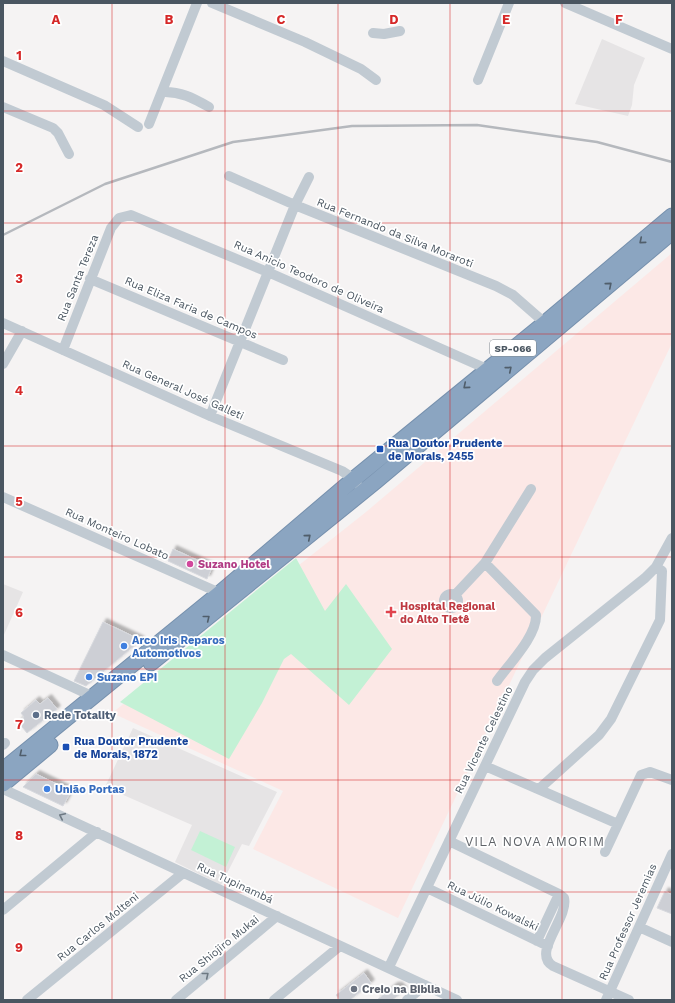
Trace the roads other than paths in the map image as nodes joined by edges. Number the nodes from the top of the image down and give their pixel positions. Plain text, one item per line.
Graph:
1 (197, 3) edge
2 (212, 3) edge
3 (509, 3) edge
4 (565, 3) edge
5 (400, 31) dead end
6 (373, 33) dead end
7 (672, 49) edge
8 (3, 61) edge
9 (376, 80) dead end
10 (478, 80) dead end
11 (162, 92) junction
12 (3, 107) edge
13 (209, 107) dead end
14 (150, 124) dead end
15 (138, 127) dead end
16 (68, 154) dead end
17 (229, 176) dead end
18 (308, 177) dead end
19 (295, 205) junction
20 (672, 216) edge
21 (119, 218) joint
22 (672, 232) edge
23 (270, 273) junction
24 (90, 279) junction
25 (3, 323) edge
26 (545, 323) junction
27 (22, 331) junction
28 (241, 342) junction
29 (63, 350) junction
30 (283, 360) dead end
31 (3, 364) edge
32 (487, 369) junction
33 (210, 416) junction
34 (354, 479) junction
35 (530, 489) dead end
36 (361, 492) junction
37 (3, 497) edge
38 (672, 538) edge
39 (485, 563) junction
40 (656, 567) junction
41 (220, 593) junction
42 (455, 595) dead end
43 (3, 655) edge
44 (497, 681) dead end
45 (94, 697) junction
46 (484, 766) junction
47 (3, 770) edge
48 (672, 780) edge
49 (3, 784) edge
50 (3, 789) edge
51 (539, 789) junction
52 (618, 824) junction
53 (97, 832) junction
54 (449, 841) junction
55 (605, 852) dead end
56 (672, 854) edge
57 (184, 873) junction
58 (427, 888) junction
59 (559, 894) junction
60 (3, 910) edge
61 (277, 916) junction
62 (639, 927) junction
63 (537, 941) junction
64 (672, 942) edge
65 (340, 946) junction
66 (548, 946) junction
67 (389, 968) junction
68 (425, 985) junction
69 (608, 996) edge
70 (28, 1000) edge
71 (176, 1000) edge
72 (274, 1000) edge
73 (407, 1000) edge
74 (457, 1000) edge
75 (629, 1000) edge

1 - 11 street
2 - 9 street
3 - 10 street
4 - 7 street
5 - 6 street
8 - 15 street
11 - 13 street
11 - 14 street
12 - 16 street
17 - 19 street, Rua Fernando da Silva Moraroti
18 - 19 street
19 - 23 street
19 - 26 street, Rua Fernando da Silva Moraroti
20 -> 26 highway, SP-066
21 - 23 street, Rua Anicio Teodoro de Oliveira
21 - 24 street, Rua Santa Tereza
36 -> 22 highway, SP-066
23 - 28 street
23 - 32 street, Rua Anicio Teodoro de Oliveira
24 - 28 street, Rua Eliza Faria de Campos
24 - 29 street, Rua Santa Tereza
25 - 27 street, Rua General José Galleti
26 - 32 highway, SP-066
27 - 29 street, Rua General José Galleti
27 - 31 street
28 - 30 street, Rua Eliza Faria de Campos
28 - 33 street
29 - 33 street, Rua General José Galleti
32 -> 34 highway, SP-066
33 - 34 street, Rua General José Galleti
34 - 36 street
34 - 41 highway, SP-066
35 - 39 street
49 -> 36 highway, SP-066
37 - 41 street, Rua Monteiro Lobato
38 - 40 street
39 - 42 street
39 - 44 street
40 - 46 street, Rua Vicente Celestino
40 - 51 street
41 - 45 highway, SP-066
43 - 45 street
45 -> 47 highway, SP-066
46 - 51 street
46 - 54 street, Rua Vicente Celestino
48 - 52 street
53 -> 50 street, Rua Tupinambá
51 - 52 street
52 - 55 street
53 - 57 street, Rua Tupinambá
53 - 60 street
54 - 58 street, Rua Vicente Celestino
54 - 59 street
56 - 62 street, Rua Professor Jeremias
57 - 61 street, Rua Tupinambá
57 - 70 street, Rua Carlos Molteni
58 - 63 street, Rua Júlio Kowalski
58 - 67 street, Rua Vicente Celestino
59 - 63 street
59 - 66 street
61 - 65 street, Rua Tupinambá
71 -> 61 street, Rua Shiojiro Mukai
62 - 64 street
62 - 69 street, Rua Professor Jeremias
63 - 66 street, Rua Júlio Kowalski
65 - 67 street, Rua Tupinambá
65 - 72 street
66 - 69 street
67 - 68 street, Rua Tupinambá
68 - 73 street
68 - 74 street, Rua Tupinambá
69 - 75 street

